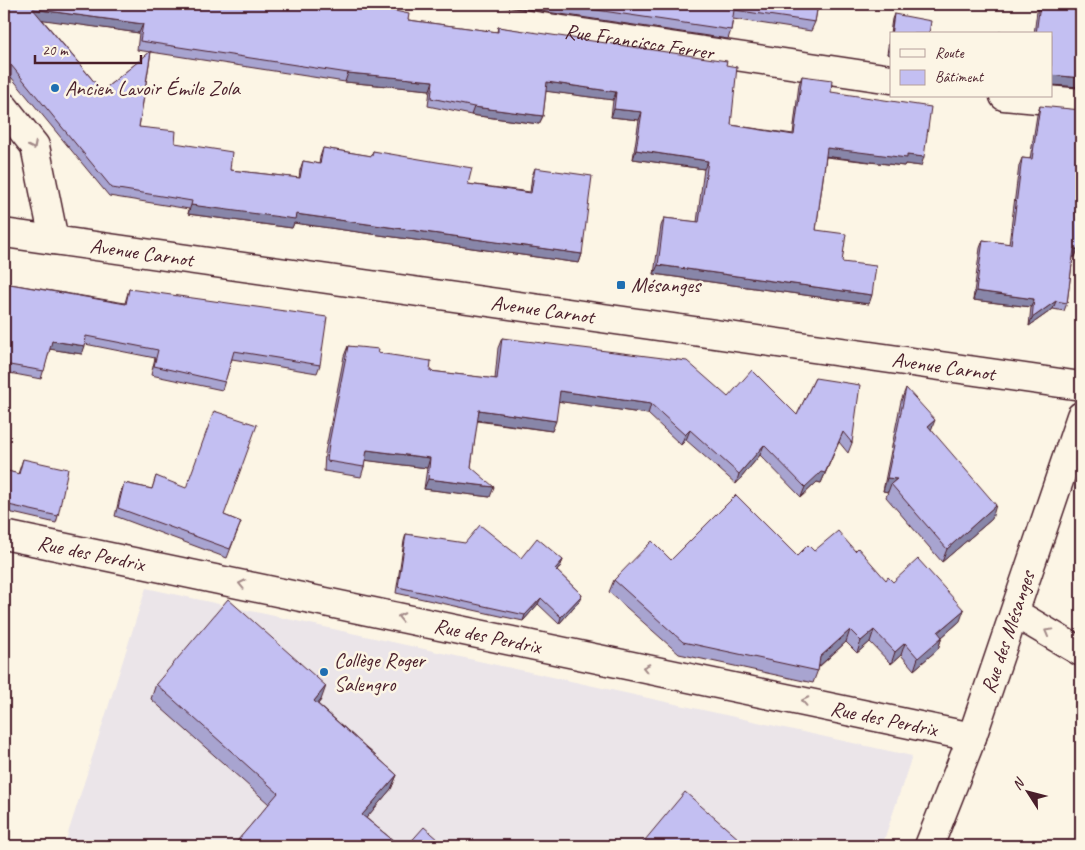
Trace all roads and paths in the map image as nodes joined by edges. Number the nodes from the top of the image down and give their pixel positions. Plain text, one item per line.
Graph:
1 (386, 4) edge
2 (890, 79) edge
3 (1026, 98) edge
4 (1081, 103) edge
5 (4, 107) edge
6 (4, 233) edge
7 (54, 240) junction
8 (1081, 386) edge
9 (1081, 416) edge
10 (4, 535) edge
11 (1015, 613) junction
12 (1081, 652) edge
13 (972, 737) junction
14 (929, 846) edge

1 - 2 street, Rue Francisco Ferrer
3 - 4 street
5 -> 7 street
6 - 7 street, Avenue Carnot
7 - 8 street, Avenue Carnot
9 - 11 street, Rue des Mésanges
13 -> 10 street, Rue des Perdrix
12 -> 11 street
11 - 13 street, Rue des Mésanges
13 - 14 street, Rue des Mésanges

